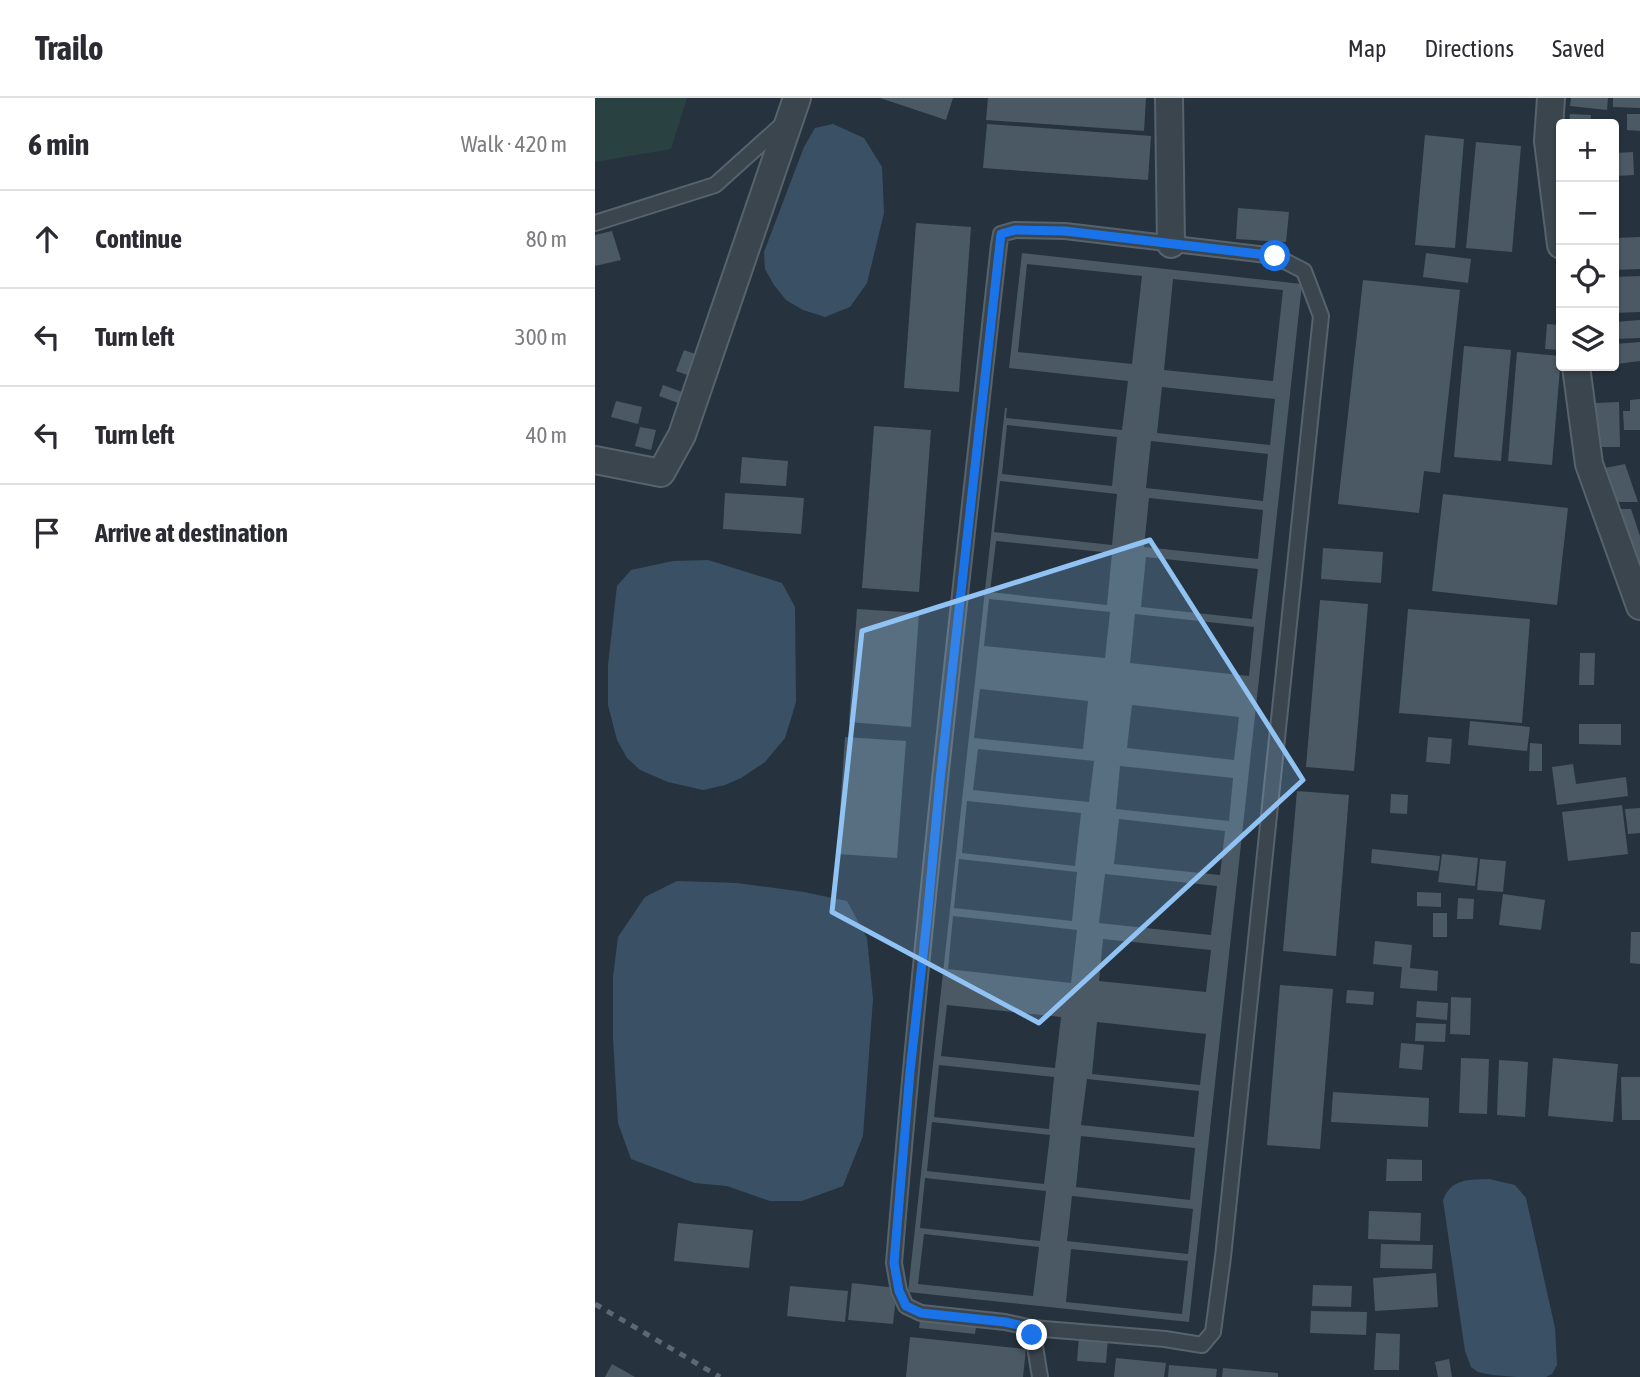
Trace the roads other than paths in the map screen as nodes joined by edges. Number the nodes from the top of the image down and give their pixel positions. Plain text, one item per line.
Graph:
1 (1169, 98) edge
2 (1551, 98) edge
3 (794, 107) edge
4 (1556, 205) edge
5 (595, 223) edge
6 (1171, 244) junction
7 (1577, 371) edge
8 (595, 460) edge
9 (1640, 606) edge
10 (1032, 1328) junction
11 (1039, 1377) edge

1 - 6 street
2 - 4 street
3 - 5 lane
3 - 8 street
6 - 10 lane
6 - 10 lane
7 - 9 street
10 - 11 lane

